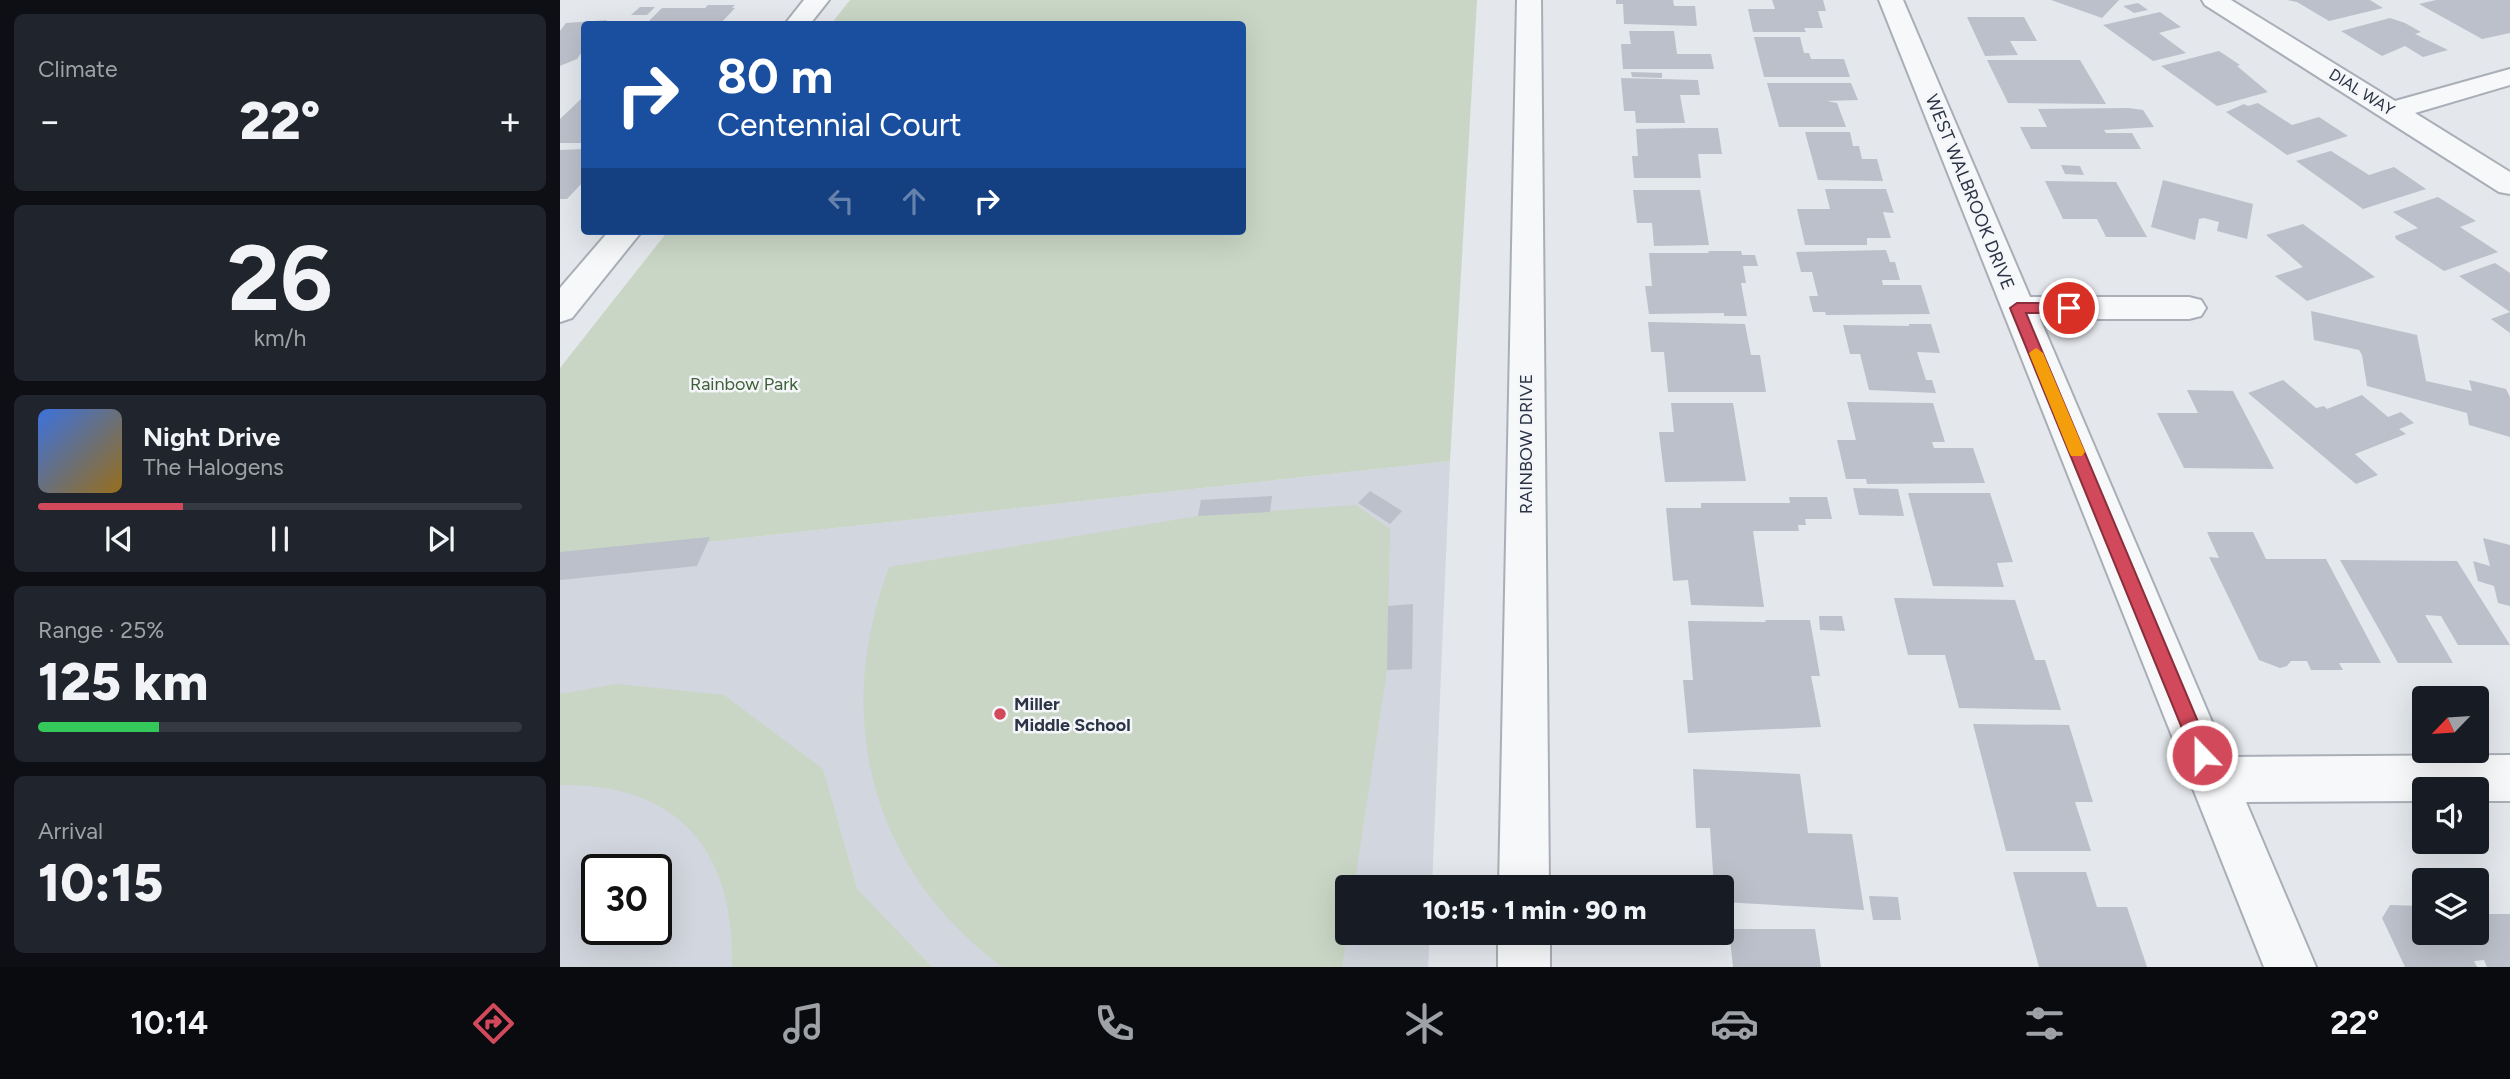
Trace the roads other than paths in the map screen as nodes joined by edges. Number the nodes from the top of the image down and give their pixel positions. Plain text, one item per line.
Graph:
1 (817, 0) edge
2 (1529, 0) edge
3 (1891, 0) edge
4 (2214, 0) edge
5 (800, 21) edge
6 (2510, 77) edge
7 (2392, 111) junction
8 (2510, 186) edge
9 (623, 235) edge
10 (2017, 308) junction
11 (2189, 308) dead end
12 (560, 310) edge
13 (2510, 778) edge
14 (2213, 780) junction
15 (1524, 875) edge
16 (1524, 945) edge
17 (1524, 967) edge
18 (2290, 967) edge

1 - 5 street
2 - 15 street, RAINBOW DRIVE
3 - 10 street, WEST WALBROOK DRIVE
4 - 7 street, DIAL WAY
6 - 7 street
7 - 8 street, DIAL WAY
9 - 12 street
10 - 11 street
10 - 14 street, WEST WALBROOK DRIVE
13 - 14 street
14 - 18 street, WEST WALBROOK DRIVE
16 - 17 street

